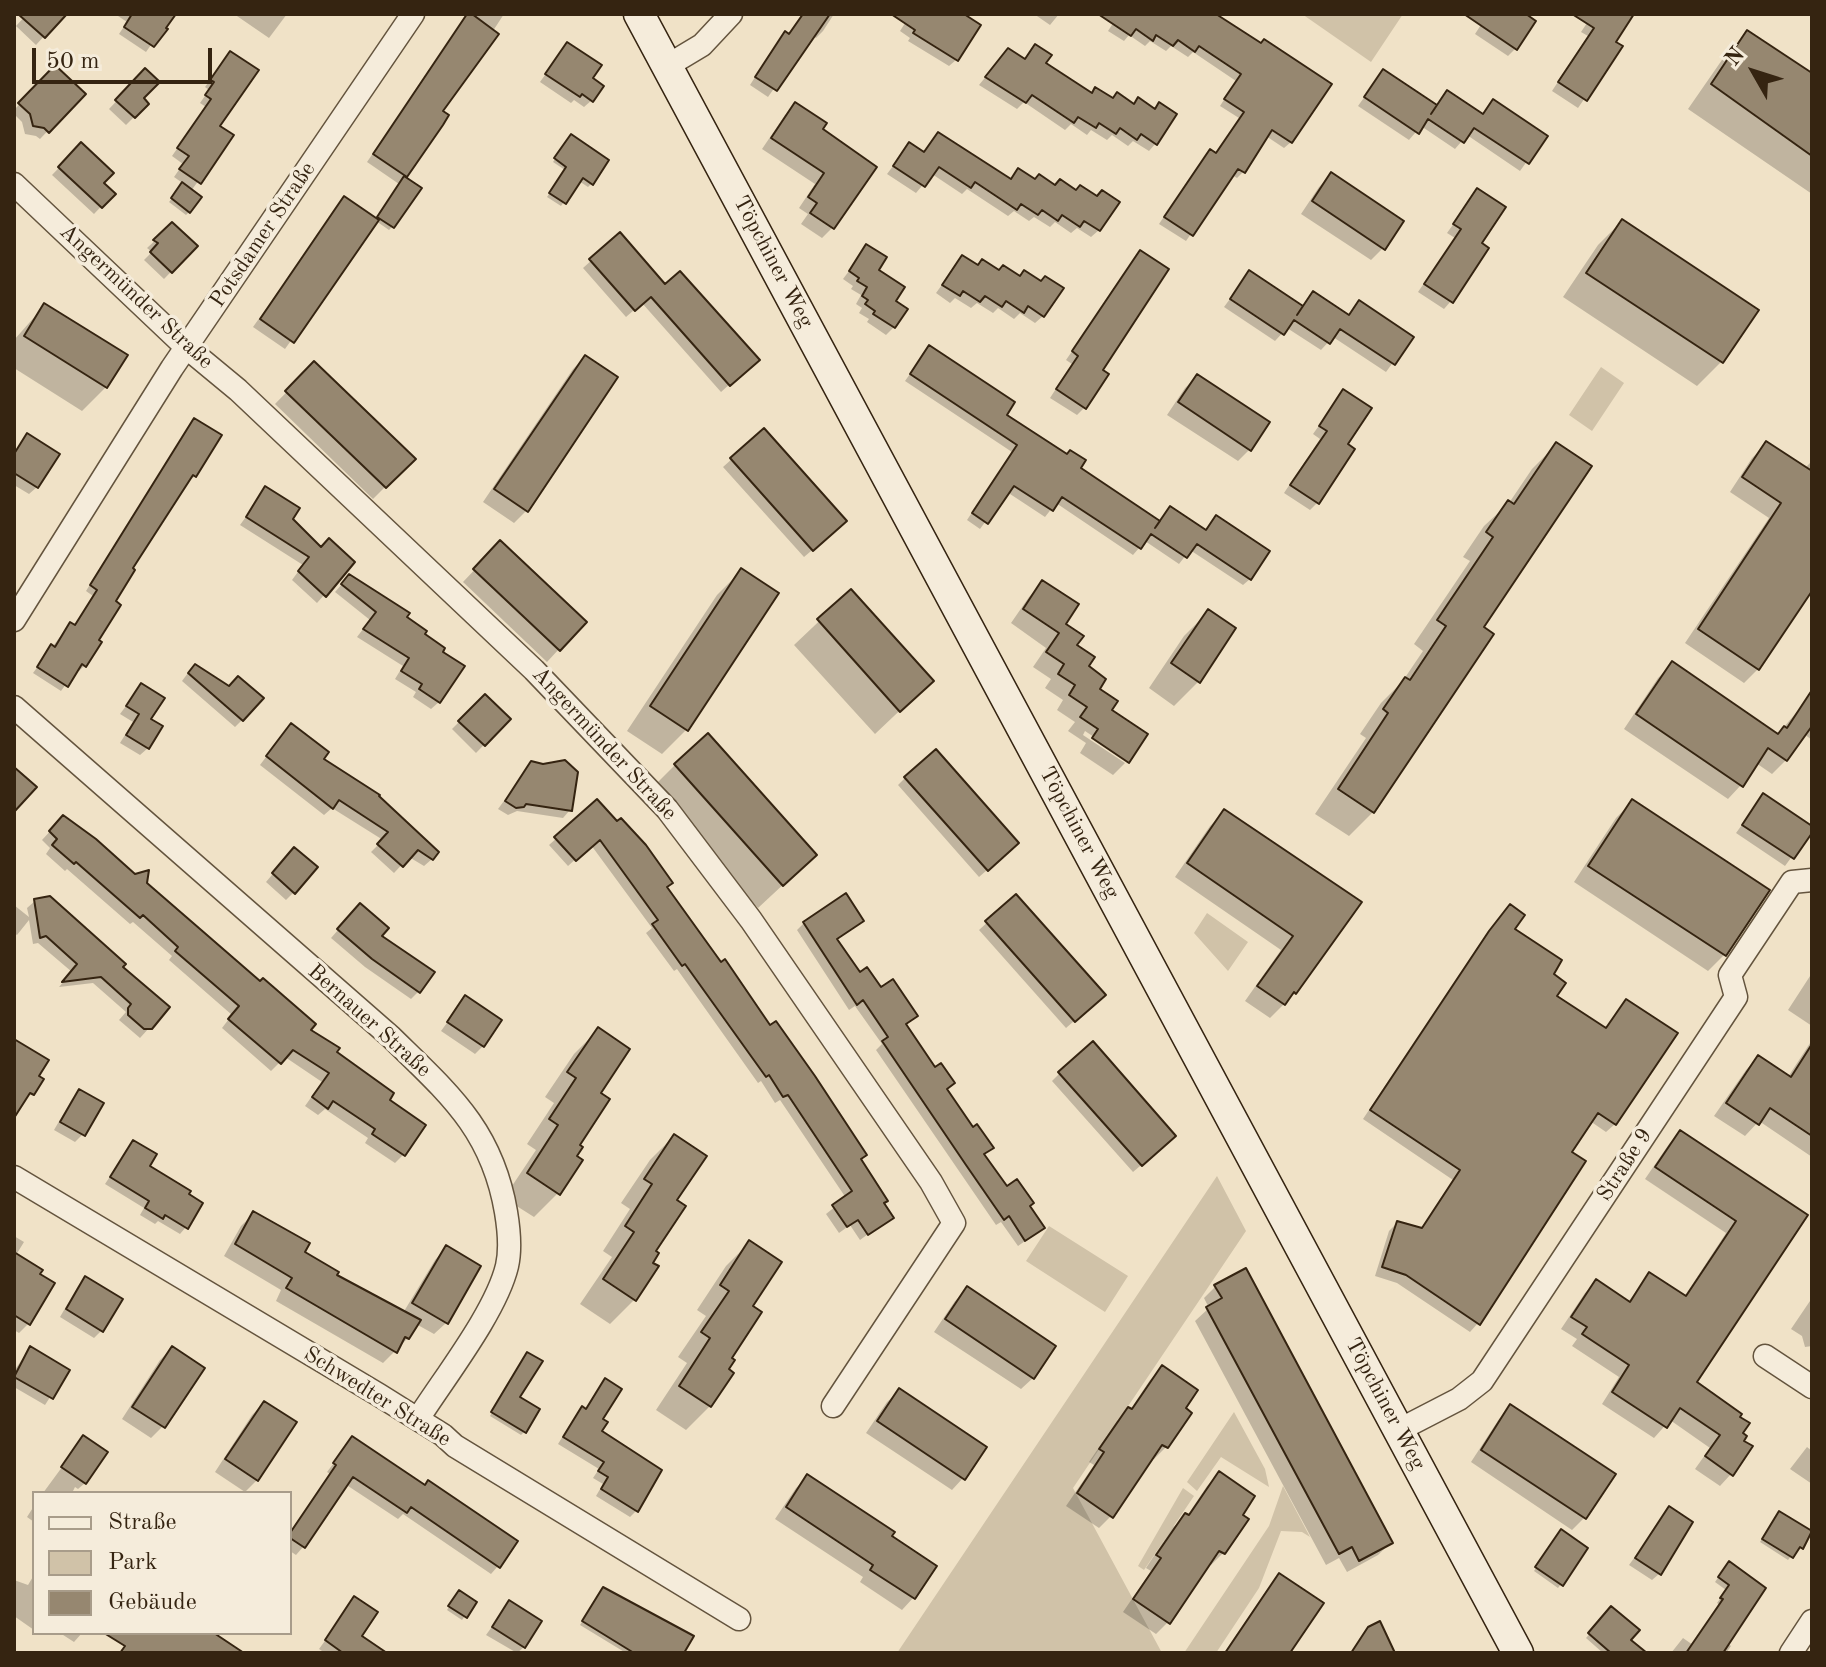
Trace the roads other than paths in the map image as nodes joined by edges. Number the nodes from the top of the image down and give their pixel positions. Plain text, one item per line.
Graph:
1 (413, 14) edge
2 (639, 14) edge
3 (731, 14) edge
4 (667, 66) junction
5 (14, 184) edge
6 (186, 347) junction
7 (14, 620) edge
8 (14, 707) edge
9 (1812, 880) edge
10 (14, 1177) edge
11 (1765, 1356) dead end
12 (1812, 1387) edge
13 (833, 1406) dead end
14 (418, 1419) junction
15 (1399, 1430) junction
16 (739, 1619) dead end
17 (1812, 1621) edge
18 (1518, 1653) edge
19 (1791, 1653) edge

1 - 6 street, Potsdamer Straße
2 - 4 street, Töpchiner Weg
3 - 4 street
4 - 15 street, Töpchiner Weg
5 - 6 street, Angermünder Straße
6 - 7 street, Potsdamer Straße
6 - 13 street, Angermünder Straße
8 - 14 street, Bernauer Straße
9 - 15 street, Straße 9
10 - 14 street, Schwedter Straße
11 - 12 street
14 - 16 street, Schwedter Straße
15 - 18 street, Töpchiner Weg
17 - 19 street

